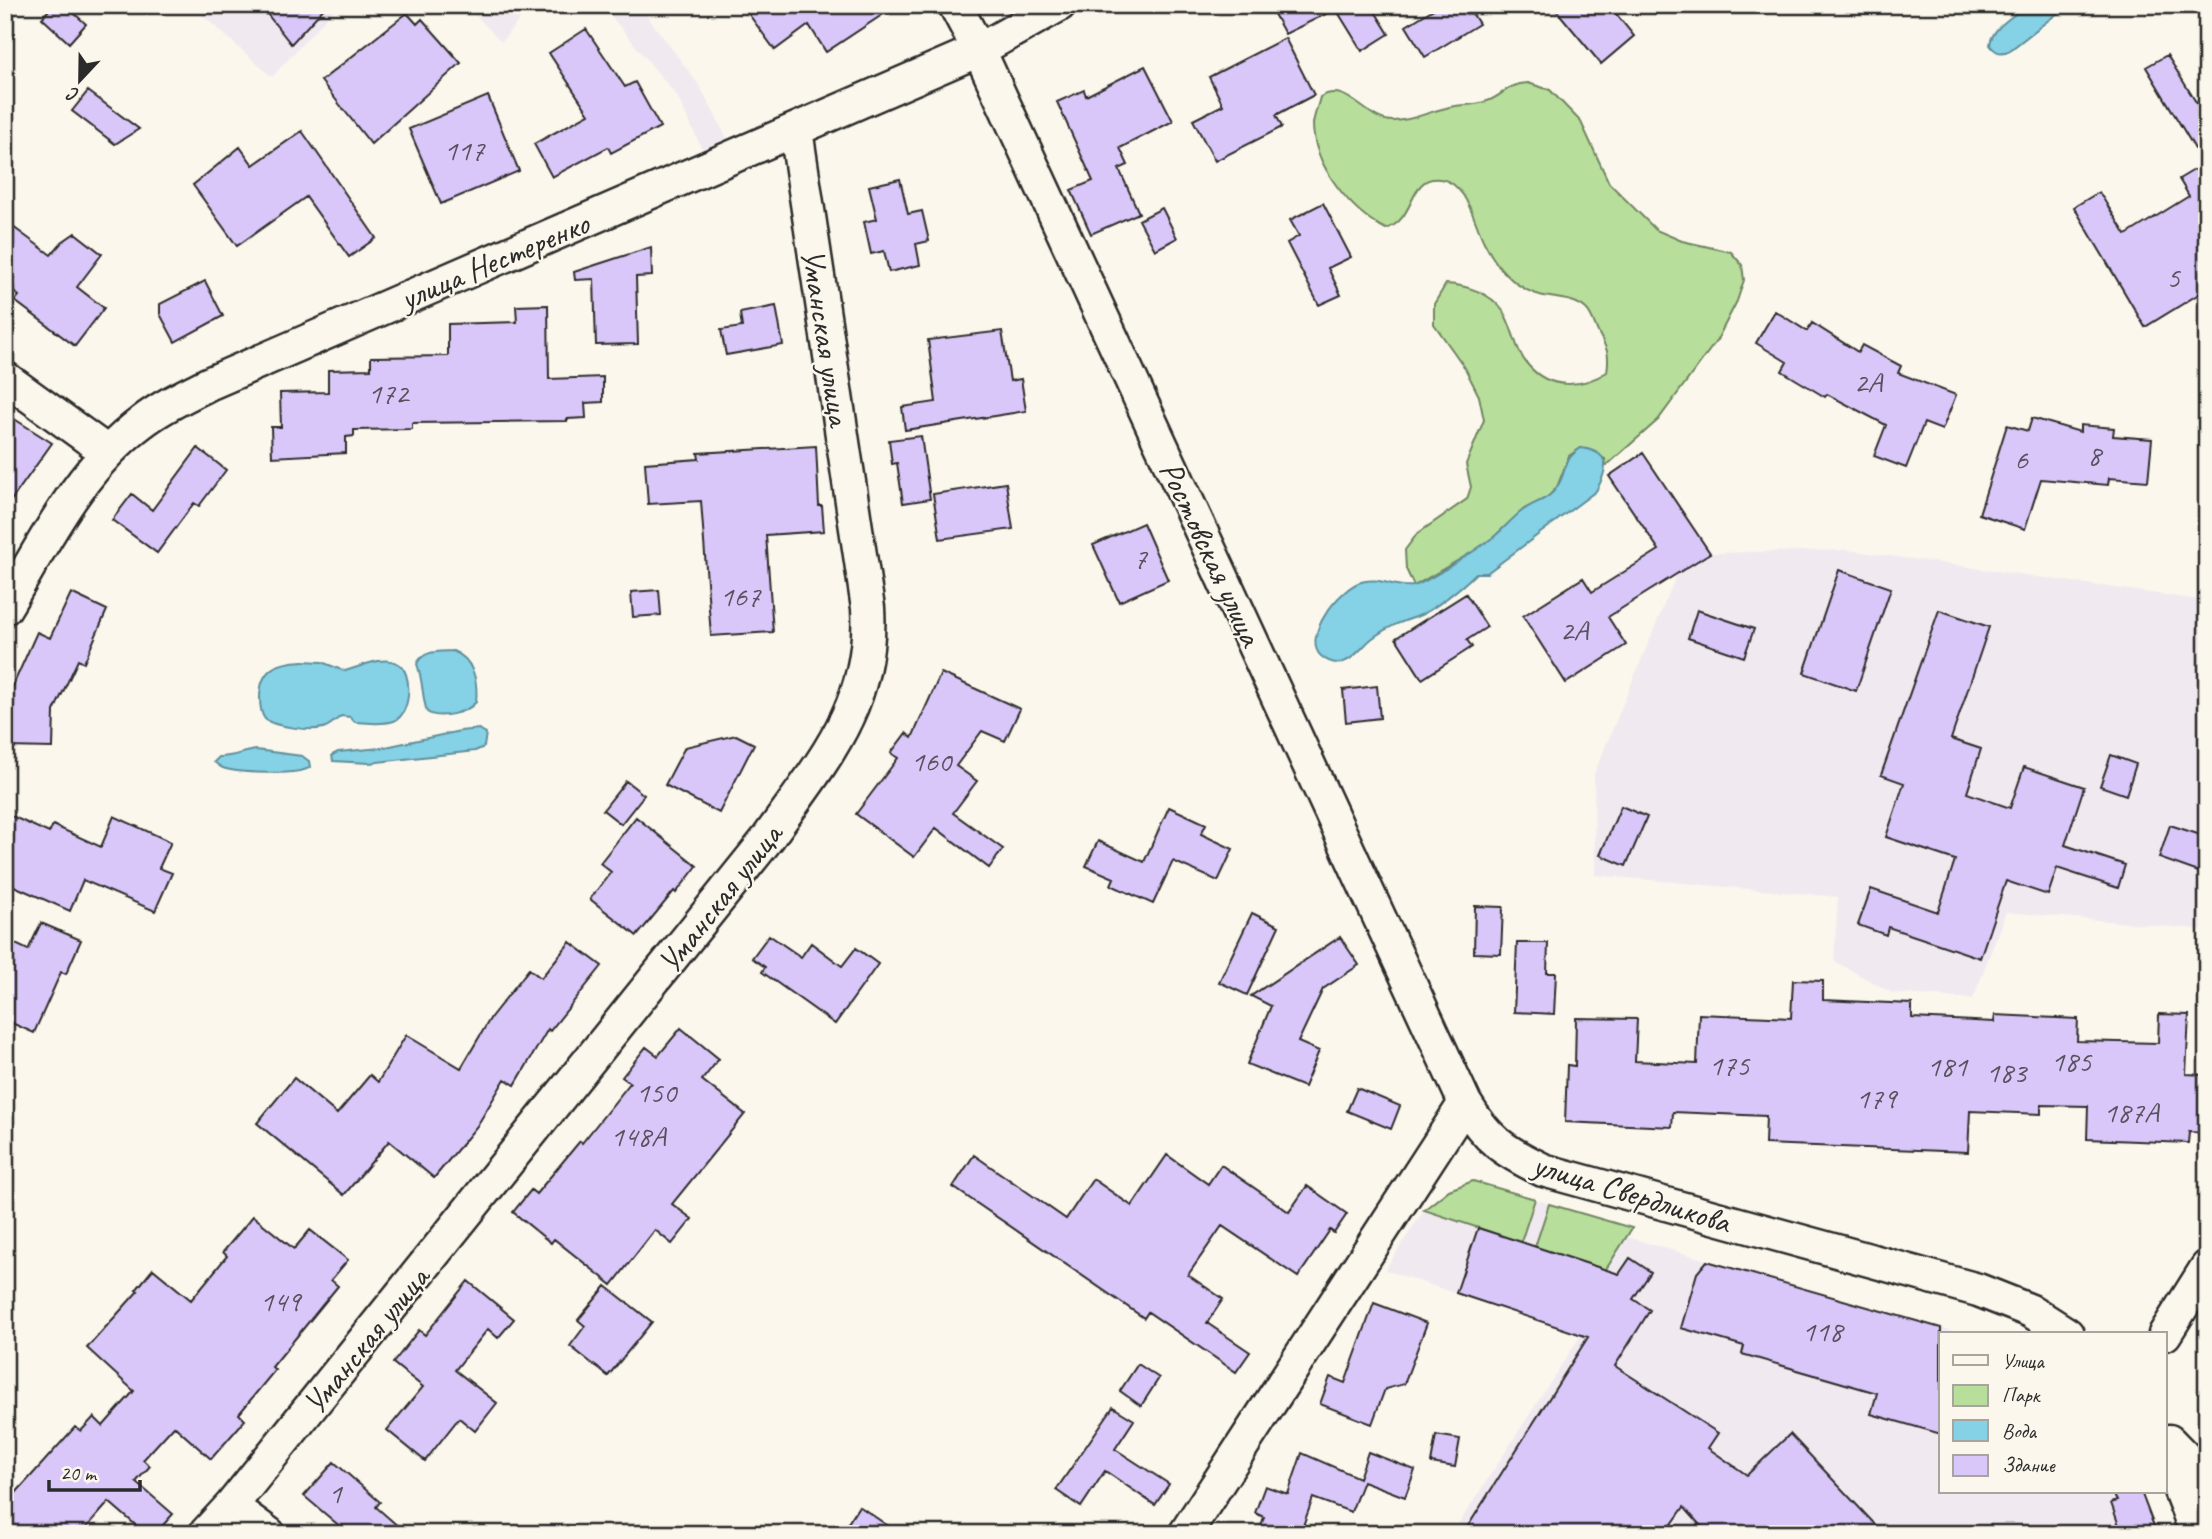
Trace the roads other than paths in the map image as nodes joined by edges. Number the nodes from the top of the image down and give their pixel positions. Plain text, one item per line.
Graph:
1 (955, 5) edge
2 (1059, 5) edge
3 (979, 50) junction
4 (796, 130) junction
5 (5, 378) edge
6 (107, 452) junction
7 (5, 608) edge
8 (1465, 1103) junction
9 (2207, 1267) edge
10 (2064, 1332) edge
11 (2166, 1332) edge
12 (2166, 1437) edge
13 (2166, 1455) edge
14 (2207, 1480) edge
15 (231, 1506) junction
16 (205, 1534) edge
17 (269, 1534) edge
18 (1185, 1534) edge
19 (2197, 1534) edge

1 - 3 street, Ростовская улица
2 - 3 street, улица Нестеренко
3 - 4 street, улица Нестеренко
3 - 8 street, Ростовская улица
4 - 6 street, улица Нестеренко
4 - 15 street, Уманская улица
5 - 6 street
6 - 7 street, улица Нестеренко
8 - 10 street, улица Свердликова
8 - 18 street
9 - 11 street
12 - 14 street
13 - 19 street
15 - 16 street, Уманская улица
15 - 17 street

